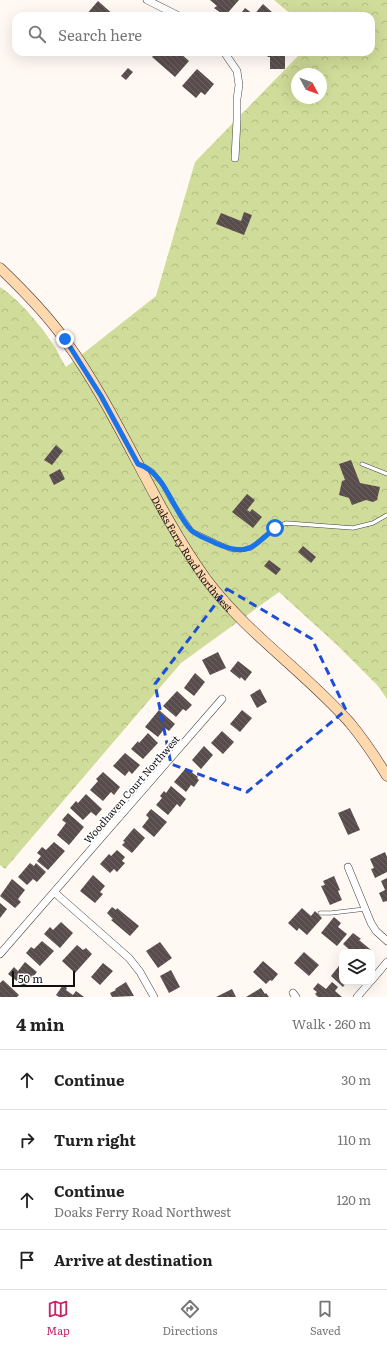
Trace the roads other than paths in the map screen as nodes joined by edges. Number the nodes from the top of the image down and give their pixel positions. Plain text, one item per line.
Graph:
1 (147, 0) edge
2 (171, 12) edge
3 (227, 56) edge
4 (235, 158) dead end
5 (0, 268) edge
6 (138, 464) junction
7 (362, 464) dead end
8 (387, 474) edge
9 (387, 515) edge
10 (222, 699) dead end
11 (387, 776) edge
12 (348, 867) dead end
13 (54, 892) junction
14 (365, 909) junction
15 (320, 913) dead end
16 (387, 941) edge
17 (0, 954) edge
18 (387, 962) edge
19 (375, 976) edge
20 (368, 985) edge
21 (154, 997) edge
22 (357, 997) edge

1 - 2 street
3 - 4 street
5 - 6 main road, Doaks Ferry Road Northwest
6 - 9 lane
6 - 11 main road, Doaks Ferry Road Northwest
7 - 8 lane
10 - 13 street, Woodhaven Court Northwest
12 - 14 street
13 - 17 street, Woodhaven Court Northwest
13 - 21 street
14 - 15 lane
14 - 16 street
18 - 19 street
20 - 22 street

